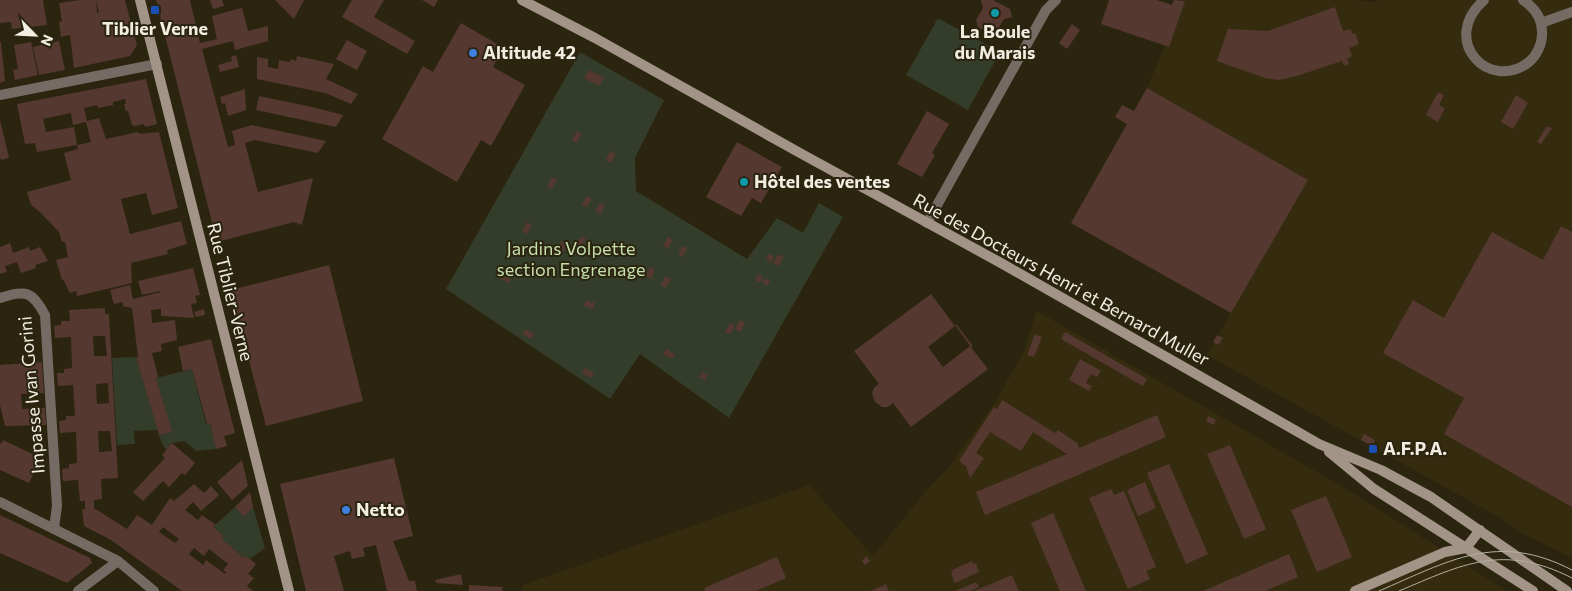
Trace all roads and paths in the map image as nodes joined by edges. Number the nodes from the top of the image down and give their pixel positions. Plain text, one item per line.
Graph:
1 (140, 0) edge
2 (522, 0) edge
3 (1056, 0) edge
4 (1484, 0) edge
5 (1523, 0) edge
6 (1572, 12) edge
7 (1541, 23) junction
8 (156, 64) junction
9 (0, 95) edge
10 (927, 223) junction
11 (0, 298) edge
12 (1319, 444) junction
13 (0, 502) edge
14 (54, 528) junction
15 (1480, 530) junction
16 (1466, 548) junction
17 (118, 561) junction
18 (78, 591) edge
19 (154, 591) edge
20 (288, 591) edge
21 (1355, 591) edge
22 (1533, 591) edge
23 (1567, 591) edge

1 - 8 main road, Rue Tiblier-Verne
2 - 10 main road, Rue des Docteurs Henri et Bernard Muller
3 - 10 street
4 - 7 street
5 - 7 street
6 - 7 street
8 - 9 street
8 - 20 main road, Rue Tiblier-Verne
10 - 12 main road, Rue des Docteurs Henri et Bernard Muller
11 - 14 street, Impasse Ivan Gorini
12 - 15 main road, Rue des Docteurs Henri et Bernard Muller
12 - 16 main road, Rue des Docteurs Henri et Bernard Muller
13 - 14 street
14 - 17 street
15 - 16 main road
15 - 23 main road, Rue des Docteurs Henri et Bernard Muller
16 - 21 main road
16 - 22 main road, Rue des Docteurs Henri et Bernard Muller
17 - 18 street
17 - 19 street

